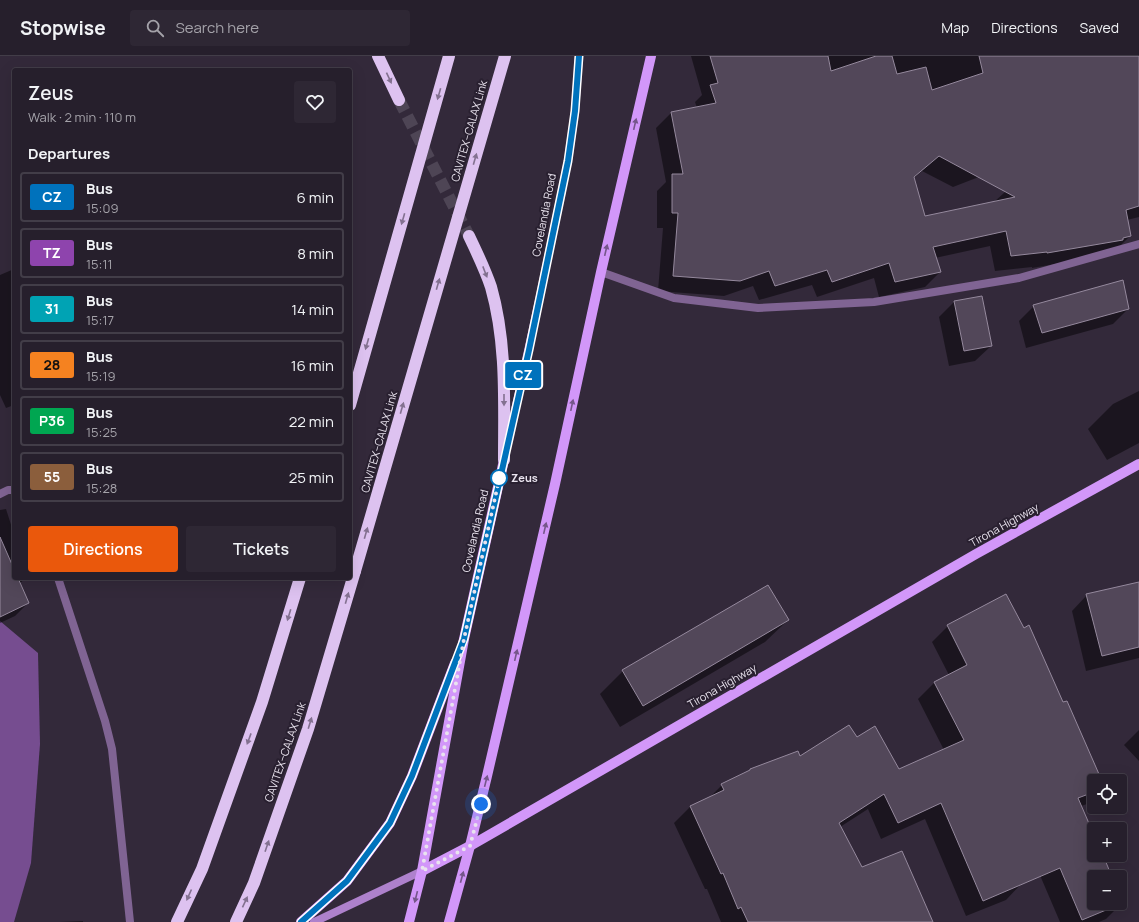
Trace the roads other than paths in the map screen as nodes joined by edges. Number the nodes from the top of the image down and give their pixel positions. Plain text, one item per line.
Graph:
1 (378, 56) edge
2 (449, 56) edge
3 (505, 56) edge
4 (579, 56) edge
5 (651, 56) edge
6 (399, 100) tunnel mouth
7 (469, 236) tunnel mouth
8 (1139, 244) edge
9 (601, 272) junction
10 (352, 398) edge
11 (504, 460) junction
12 (1139, 464) edge
13 (12, 490) edge
14 (0, 494) edge
15 (59, 580) edge
16 (299, 580) edge
17 (464, 639) junction
18 (470, 846) junction
19 (422, 871) junction
20 (130, 922) edge
21 (177, 922) edge
22 (236, 922) edge
23 (301, 922) edge
24 (314, 922) edge
25 (409, 922) edge
26 (450, 922) edge

1 -> 6 highway
2 -> 10 highway, bridge
22 -> 3 highway, CAVITEX–CALAX Link, bridge
4 - 11 main road, Covelandia Road
9 -> 5 main road
7 -> 11 highway
8 - 9 street
18 -> 9 main road
11 - 17 main road, Covelandia Road
12 - 18 main road, Tirona Highway
13 - 14 street
15 - 20 street
16 -> 21 highway
17 - 19 main road, Covelandia Road
17 - 23 main road
18 - 19 main road, Tirona Highway
26 -> 18 main road
19 - 24 main road, Tirona Highway
19 -> 25 main road, Covelandia Road

